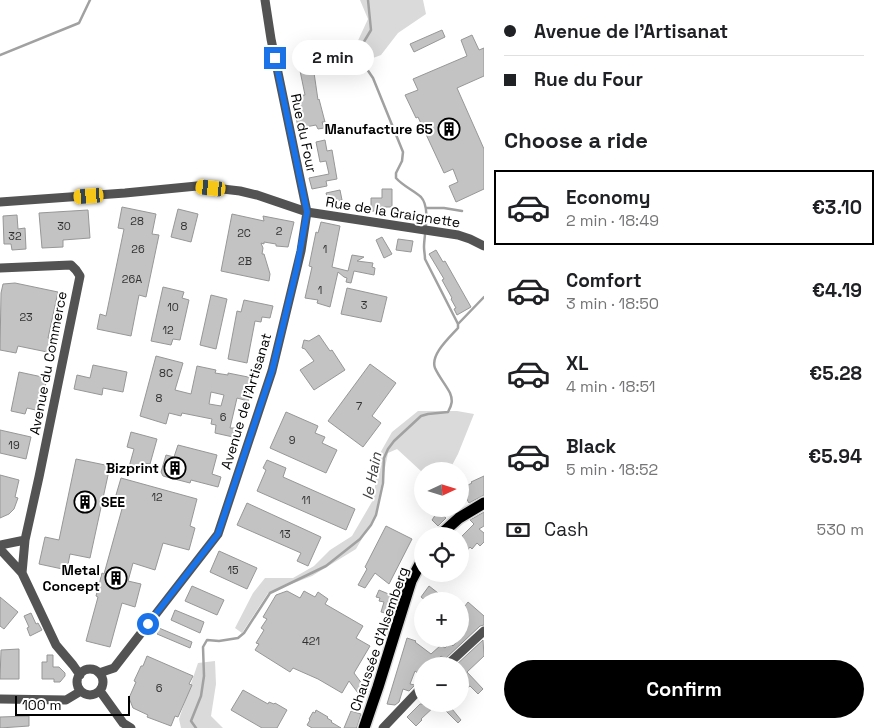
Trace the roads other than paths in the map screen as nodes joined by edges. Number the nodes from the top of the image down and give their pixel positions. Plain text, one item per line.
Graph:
1 (265, 0) edge
2 (0, 202) edge
3 (307, 212) junction
4 (484, 246) edge
5 (0, 268) edge
6 (484, 504) edge
7 (449, 527) edge
8 (25, 540) junction
9 (0, 546) edge
10 (0, 550) edge
11 (22, 573) junction
12 (414, 575) edge
13 (484, 631) edge
14 (456, 657) edge
15 (99, 673) junction
16 (80, 675) junction
17 (81, 691) junction
18 (100, 691) junction
19 (414, 695) edge
20 (0, 699) edge
21 (131, 728) edge
22 (364, 728) edge
23 (383, 728) edge

1 - 3 street, Rue du Four
2 - 3 street, Rue de la Graignette
3 - 4 street, Rue de la Graignette
3 - 15 street, Avenue de l'Artisanat
5 - 8 street, Avenue du Commerce
6 - 7 main road
8 - 9 street
8 - 11 street, Avenue du Commerce
10 - 11 street
11 - 16 street
12 - 22 main road, Chaussée d'Alsemberg
13 - 14 street
15 - 16 street
15 - 18 street
16 - 17 street
17 - 18 street
17 - 20 street
18 - 21 street
19 - 23 street

